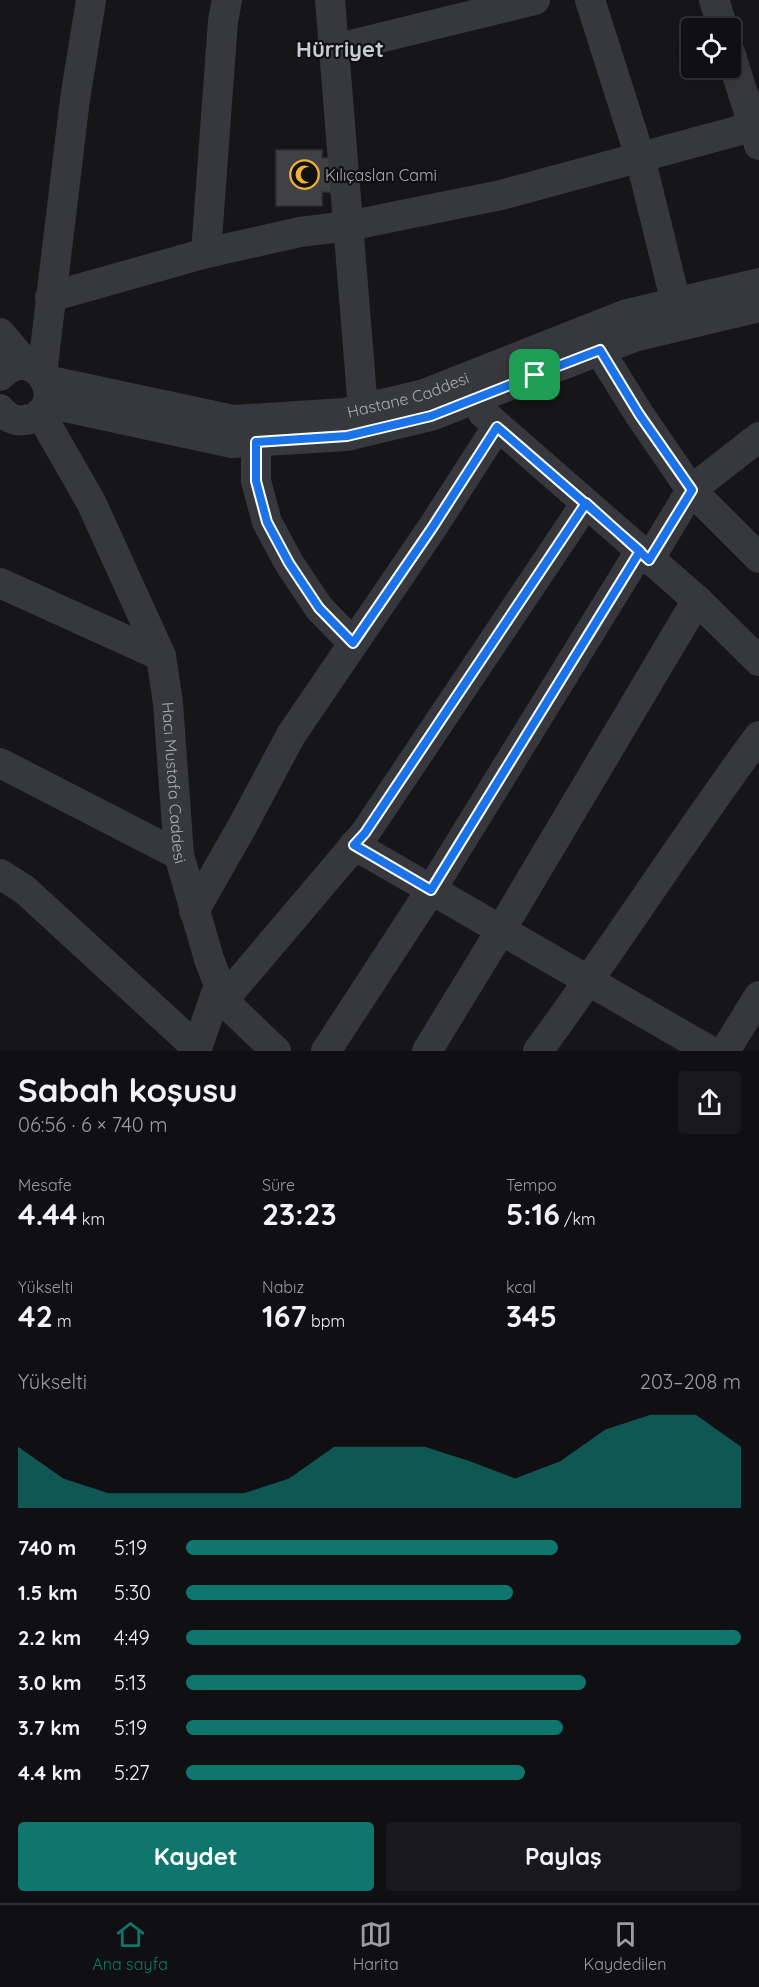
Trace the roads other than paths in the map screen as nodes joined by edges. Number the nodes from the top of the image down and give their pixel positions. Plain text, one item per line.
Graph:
1 (92, 0) edge
2 (227, 0) edge
3 (330, 0) edge
4 (535, 0) edge
5 (590, 0) edge
6 (714, 0) edge
7 (720, 18) edge
8 (334, 49) junction
9 (739, 78) edge
10 (757, 132) edge
11 (640, 157) junction
12 (348, 225) junction
13 (207, 253) junction
14 (759, 283) edge
15 (50, 297) junction
16 (676, 303) junction
17 (759, 307) edge
18 (0, 333) edge
19 (600, 350) junction
20 (0, 376) edge
21 (25, 399) edge
22 (470, 400) junction
23 (363, 409) junction
24 (497, 427) junction
25 (759, 437) edge
26 (256, 442) junction
27 (692, 490) junction
28 (586, 503) junction
29 (644, 555) junction
30 (759, 558) edge
31 (0, 583) edge
32 (697, 600) junction
33 (353, 643) junction
34 (161, 656) junction
35 (759, 661) edge
36 (759, 736) edge
37 (0, 763) edge
38 (354, 845) junction
39 (179, 855) junction
40 (0, 874) edge
41 (431, 890) junction
42 (194, 911) junction
43 (501, 930) junction
44 (589, 981) junction
45 (222, 991) junction
46 (759, 996) edge
47 (196, 1050) edge
48 (276, 1051) edge
49 (326, 1051) edge
50 (427, 1051) edge
51 (538, 1051) edge
52 (710, 1051) edge
53 (725, 1051) edge

1 - 15 street
2 - 13 street
3 - 8 street
4 - 8 street
5 - 11 street
6 - 7 street
8 - 12 street
9 - 10 street
10 - 11 street
11 - 12 street
11 - 16 street
12 - 13 street
12 - 23 street
13 - 15 street
14 - 16 street, Hastane Caddesi
15 - 21 street
16 - 23 street, Hastane Caddesi
17 - 19 street, Hastane Caddesi
18 - 21 street
19 - 22 street, Hastane Caddesi
19 - 27 street
20 - 21 street
21 - 23 street, Hastane Caddesi
21 - 26 street, Hastane Caddesi
21 - 34 street, Hacı Mustafa Caddesi
22 - 24 street
22 - 26 street, Hastane Caddesi
24 - 28 street
24 - 33 street
25 - 27 street
26 - 33 street
27 - 29 street
27 - 30 street
28 - 29 street
28 - 38 street
29 - 32 street
29 - 41 street
31 - 34 street
32 - 35 street
32 - 43 street
33 - 42 street
34 - 39 street, Hacı Mustafa Caddesi
36 - 44 street
37 - 39 street
38 - 41 street
38 - 45 street
39 - 42 street, Hacı Mustafa Caddesi
40 - 47 street
41 - 43 street
41 - 49 street
42 - 45 street, Hacı Mustafa Caddesi
43 - 44 street
43 - 50 street
44 - 51 street
44 - 52 street
45 - 47 street
45 - 48 street, Hacı Mustafa Caddesi
46 - 53 street

